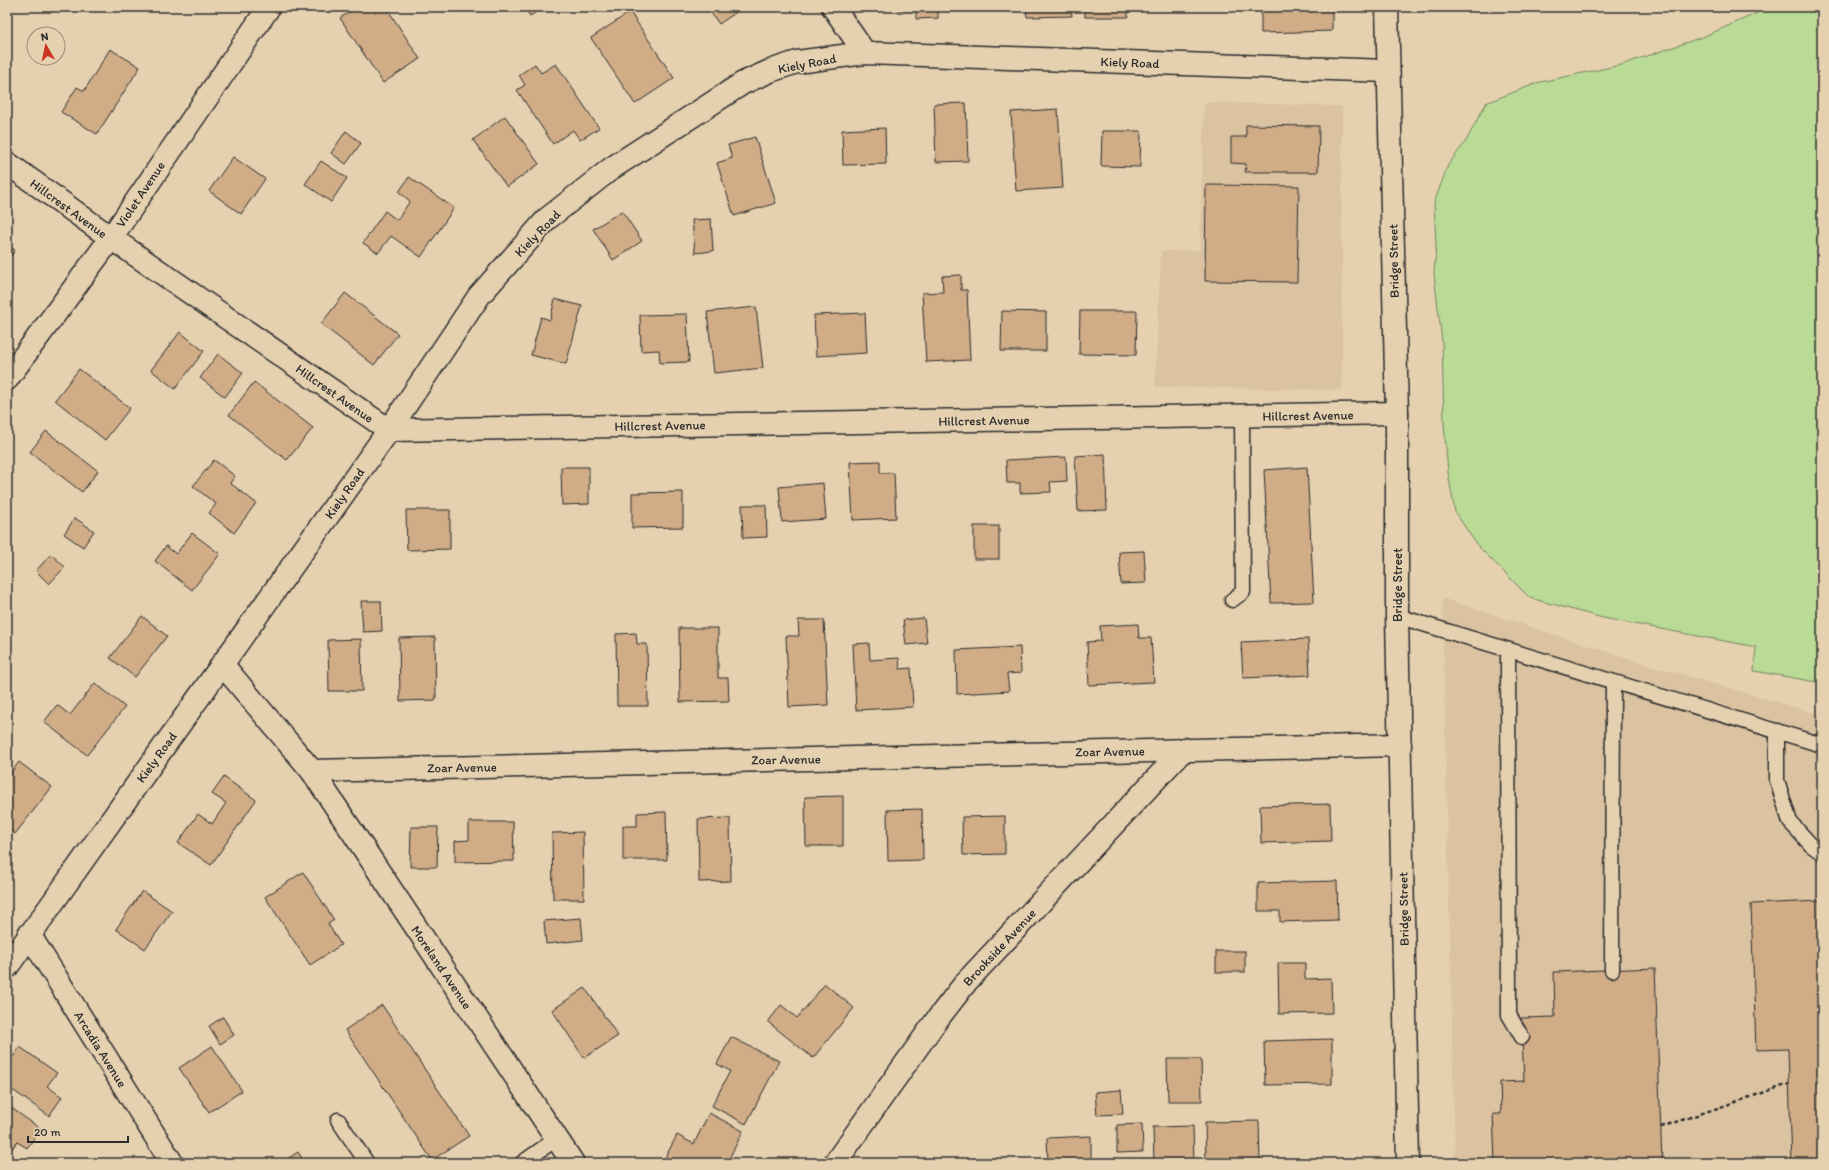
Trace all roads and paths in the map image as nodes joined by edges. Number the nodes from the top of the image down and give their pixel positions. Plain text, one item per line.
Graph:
1 (269, 7) edge
2 (833, 7) edge
3 (1387, 7) edge
4 (865, 53) junction
5 (1388, 71) junction
6 (7, 163) edge
7 (111, 238) junction
8 (7, 378) edge
9 (1397, 413) junction
10 (1242, 416) junction
11 (389, 430) junction
12 (1232, 600) dead end
13 (1397, 616) junction
14 (1508, 650) junction
15 (222, 664) junction
16 (1613, 683) junction
17 (1777, 731) junction
18 (1400, 745) junction
19 (1822, 745) edge
20 (1184, 749) junction
21 (312, 771) junction
22 (1822, 854) edge
23 (29, 934) junction
24 (7, 967) edge
25 (1612, 970) dead end
26 (1522, 1037) dead end
27 (1789, 1084) dead end
28 (338, 1120) dead end
29 (1661, 1127) dead end
30 (556, 1139) junction
31 (172, 1163) edge
32 (367, 1163) edge
33 (522, 1163) edge
34 (572, 1163) edge
35 (835, 1163) edge
36 (1408, 1163) edge

1 - 7 street, Violet Avenue
2 - 4 street
3 - 5 street, Bridge Street
4 - 5 street, Kiely Road
4 - 11 street, Kiely Road
5 - 9 street, Bridge Street
6 - 7 street, Hillcrest Avenue
7 - 8 street, Violet Avenue
7 - 11 street, Hillcrest Avenue
9 - 10 street, Hillcrest Avenue
9 - 13 street, Bridge Street
10 - 11 street, Hillcrest Avenue
10 - 12 lane
11 - 15 street, Kiely Road
13 - 14 lane
13 - 18 street, Bridge Street
14 - 16 lane
14 - 26 lane
15 - 21 street
15 - 23 street, Kiely Road
16 - 17 lane
16 - 25 lane
17 - 19 lane
17 - 22 lane
18 - 20 street, Zoar Avenue
18 - 36 street, Bridge Street
20 - 21 street, Zoar Avenue
20 - 35 street, Brookside Avenue
21 - 30 street, Moreland Avenue
23 - 24 street, Kiely Road
23 - 31 street, Arcadia Avenue
27 - 29 path
28 - 32 lane
30 - 33 lane
30 - 34 street, Moreland Avenue

